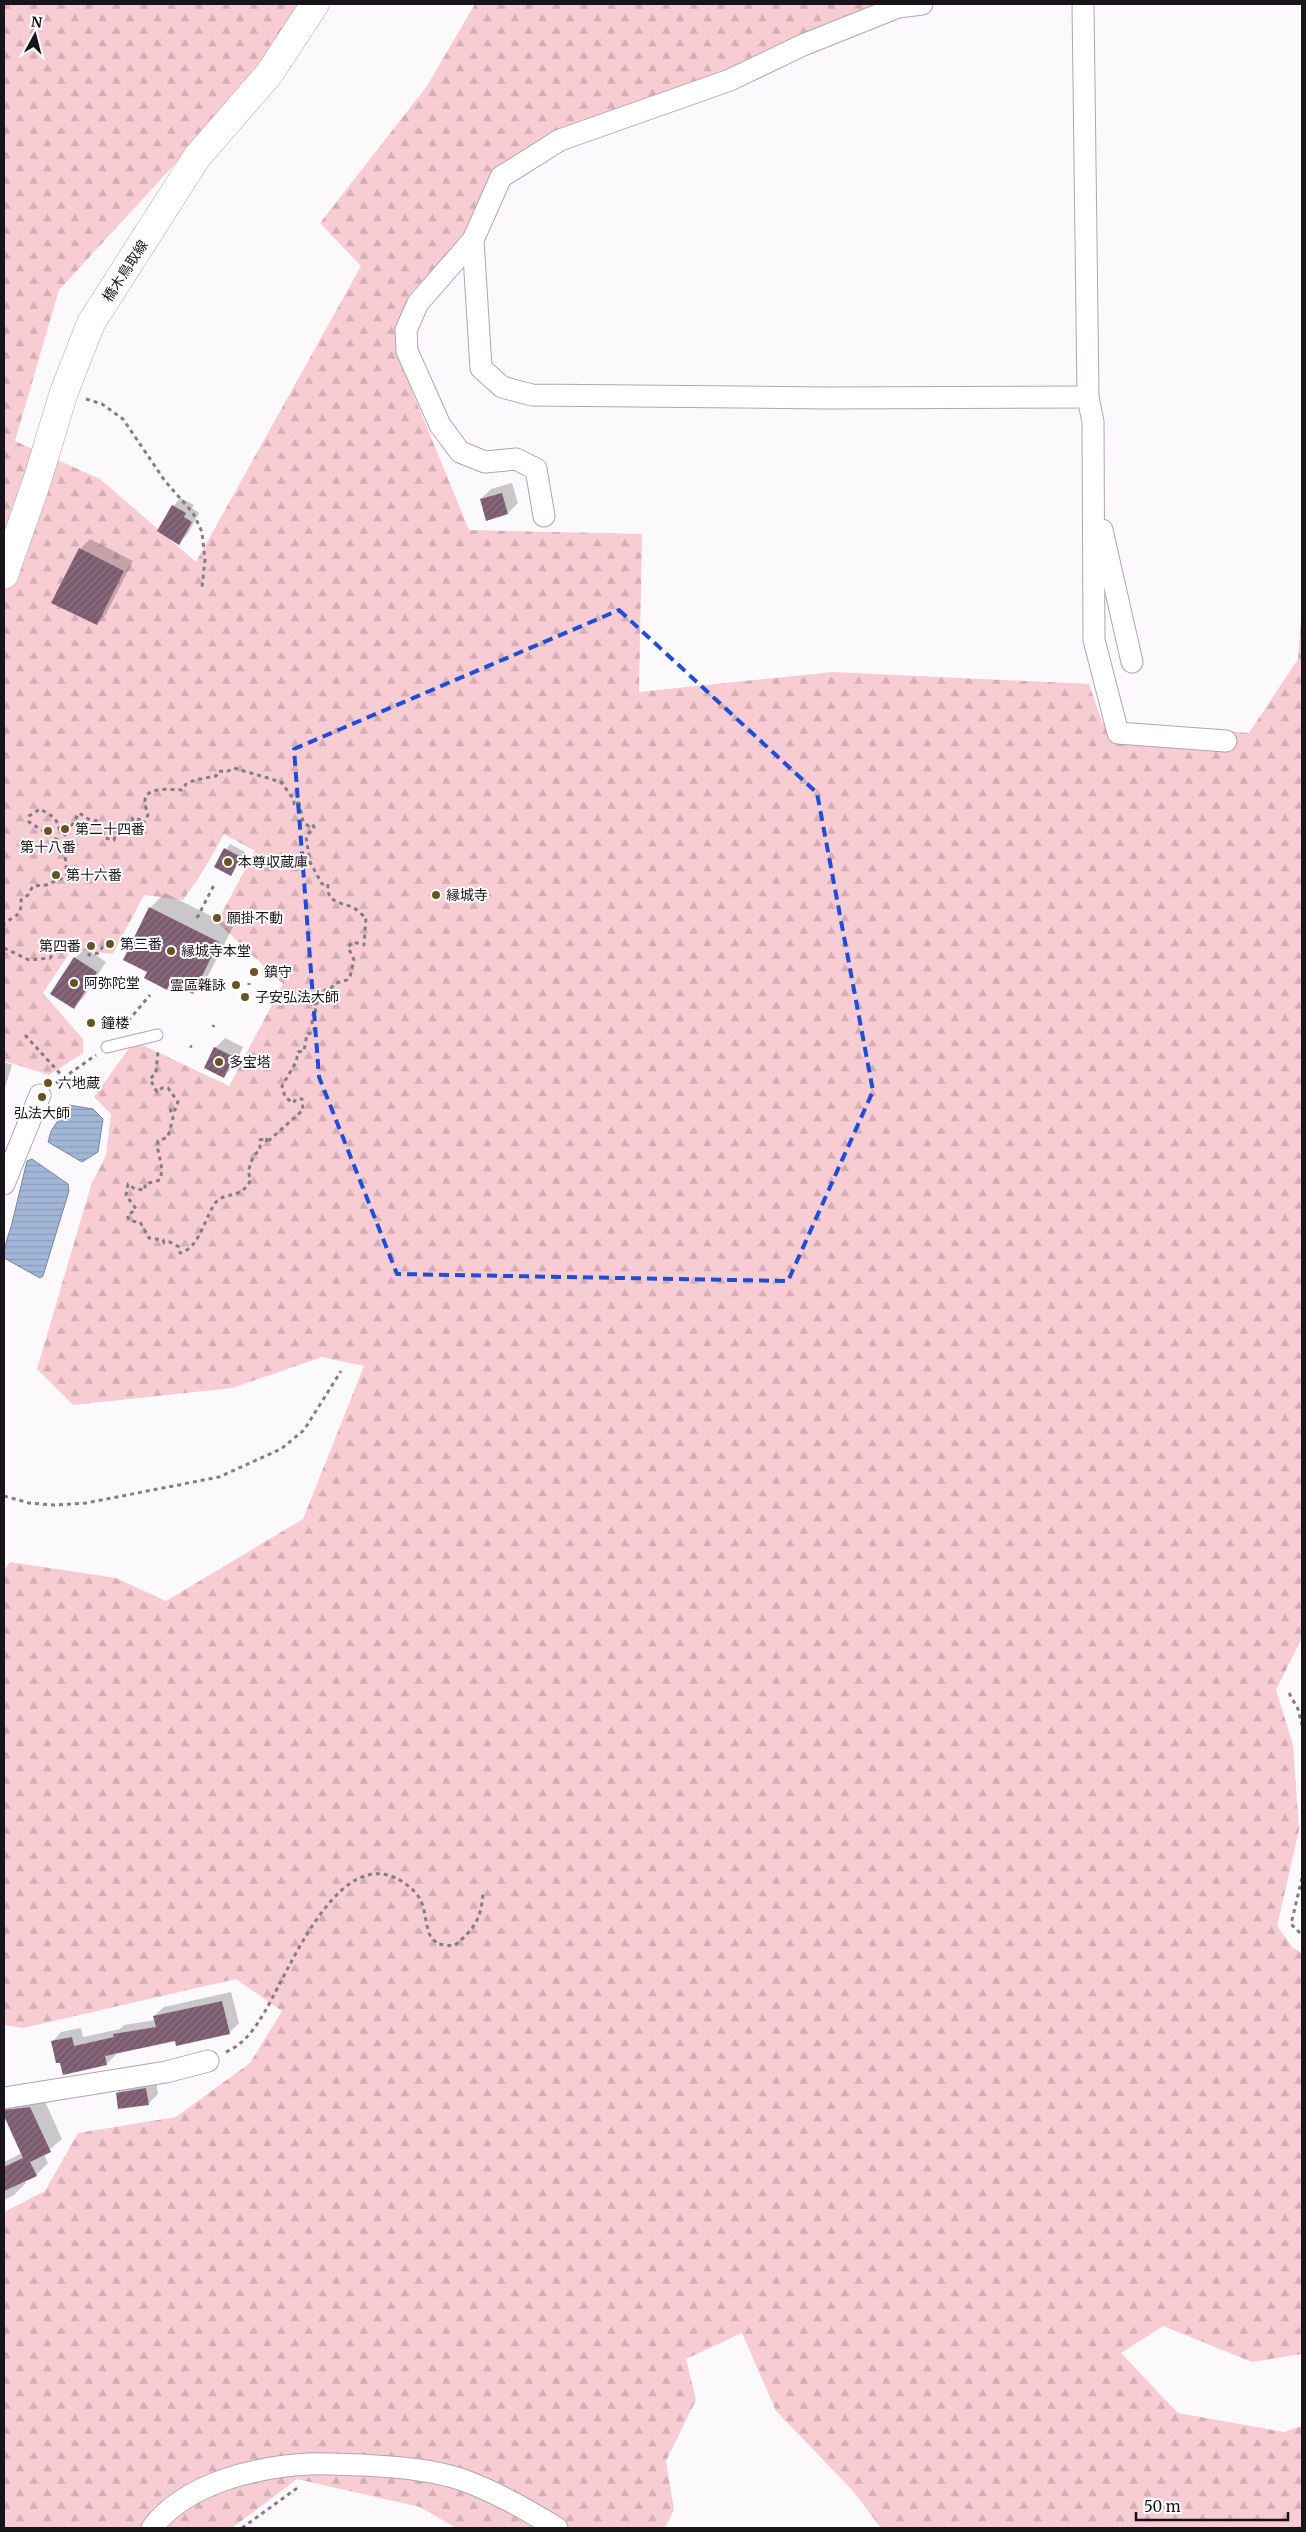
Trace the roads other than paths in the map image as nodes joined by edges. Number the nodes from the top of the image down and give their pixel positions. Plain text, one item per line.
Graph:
1 (315, 4) edge
2 (922, 4) edge
3 (1083, 4) edge
4 (473, 240) junction
5 (1088, 397) junction
6 (544, 516) dead end
7 (1093, 525) junction
8 (4, 575) edge
9 (1132, 662) dead end
10 (1226, 741) dead end
11 (157, 1035) dead end
12 (107, 1047) road end
13 (40, 1095) road end
14 (5, 1177) edge
15 (208, 2061) road end
16 (4, 2098) edge
17 (152, 2528) edge
18 (557, 2528) edge

1 - 8 main road, 橋木鳥取線
2 - 4 street
3 - 5 street
4 - 5 street
4 - 6 street
5 - 7 street
7 - 9 street
7 - 10 street
11 - 12 lane
13 - 14 street
15 - 16 street
17 - 18 street

